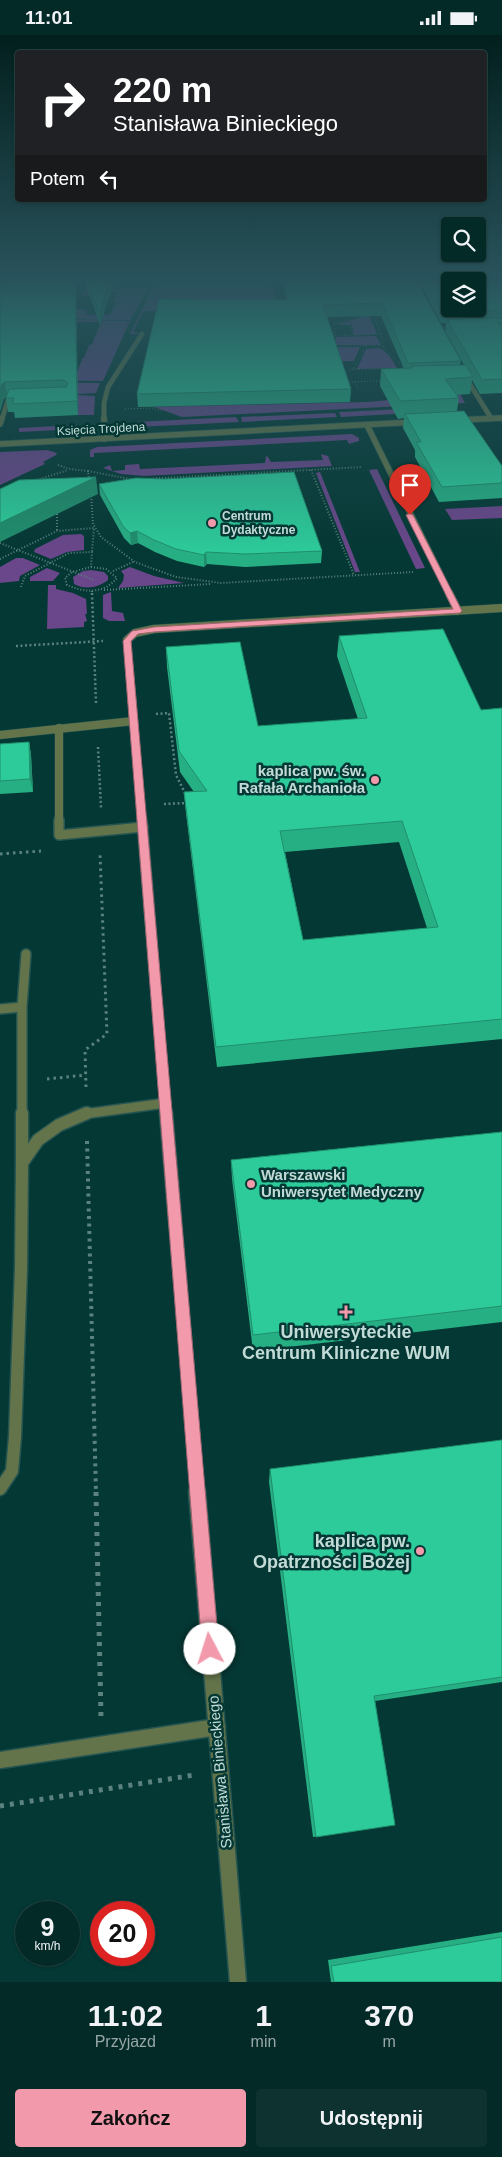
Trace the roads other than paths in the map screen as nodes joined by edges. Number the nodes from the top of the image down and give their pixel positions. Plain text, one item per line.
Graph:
1 (119, 373) edge
2 (462, 373) edge
3 (27, 400) edge
4 (491, 418) junction
5 (502, 418) edge
6 (453, 420) edge
7 (424, 422) edge
8 (0, 424) edge
9 (367, 425) junction
10 (104, 439) junction
11 (0, 444) edge
12 (502, 608) edge
13 (458, 611) junction
14 (134, 721) junction
15 (59, 729) junction
16 (0, 735) edge
17 (143, 827) junction
18 (26, 954) dead end
19 (22, 1007) junction
20 (0, 1009) edge
21 (166, 1103) junction
22 (22, 1163) junction
23 (0, 1489) edge
24 (217, 1727) junction
25 (0, 1760) edge
26 (238, 1982) edge

1 - 10 street
2 - 4 street
3 - 8 street
4 - 5 street
4 - 6 street
7 - 9 street, Księcia Trojdena
9 - 10 street, Księcia Trojdena
9 - 13 street
10 - 11 street, Księcia Trojdena
12 - 13 street
13 - 14 street, Stanisława Binieckiego
14 - 15 street
14 - 17 street, Stanisława Binieckiego
15 - 16 street
15 - 17 street
17 - 21 street, Stanisława Binieckiego
18 - 19 street
19 - 20 street
19 - 22 street
21 - 22 street
21 - 24 street, Stanisława Binieckiego
22 - 23 street
24 - 25 street
24 - 26 street, Stanisława Binieckiego

